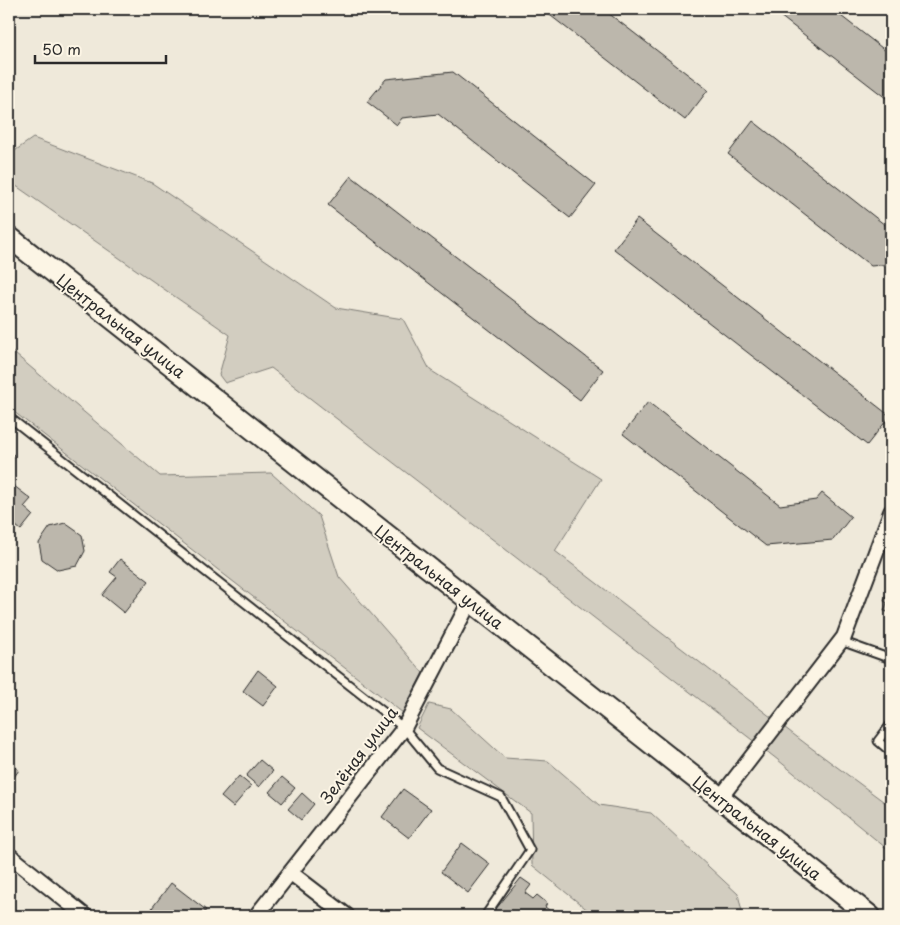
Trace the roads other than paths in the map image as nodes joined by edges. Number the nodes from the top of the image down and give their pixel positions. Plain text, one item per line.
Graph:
1 (9, 237) edge
2 (9, 417) edge
3 (891, 512) edge
4 (470, 601) junction
5 (841, 641) junction
6 (891, 659) edge
7 (891, 724) edge
8 (404, 728) junction
9 (891, 752) edge
10 (720, 798) junction
11 (9, 856) edge
12 (291, 873) junction
13 (488, 913) dead end
14 (85, 916) edge
15 (256, 916) edge
16 (347, 916) edge
17 (870, 916) edge

1 - 4 street, Центральная улица
2 - 8 lane
3 - 5 street
4 - 8 street, Зелёная улица
4 - 10 street, Центральная улица
5 - 6 lane
5 - 10 street
7 - 9 lane
8 - 12 street, Зелёная улица
8 - 13 lane
10 - 17 street, Центральная улица
11 - 14 street
12 - 15 street, Зелёная улица
12 - 16 street

